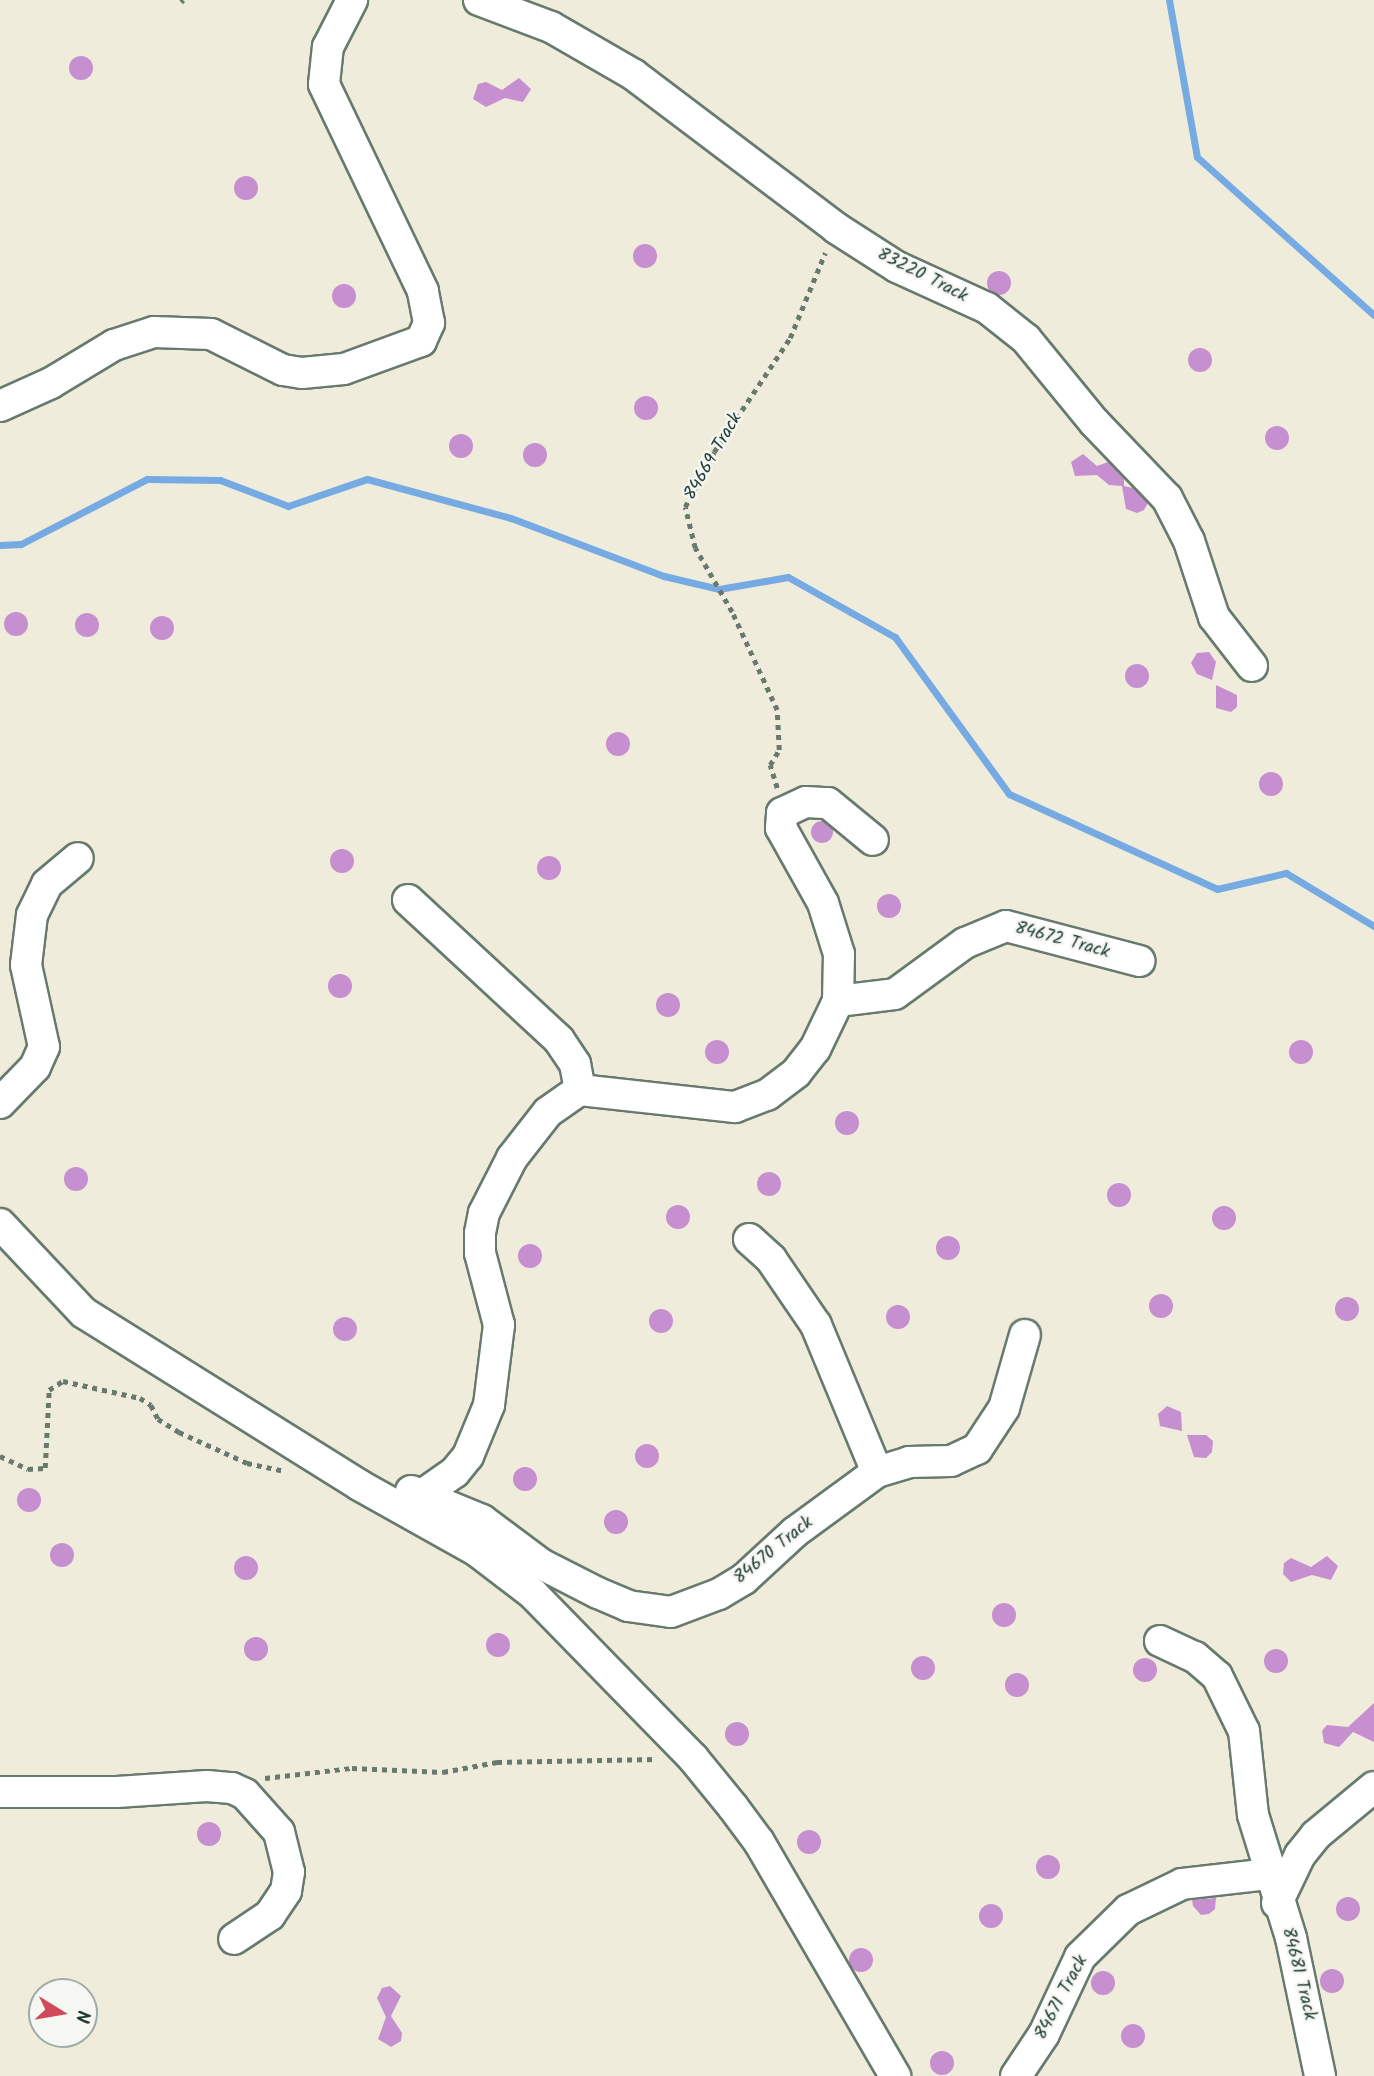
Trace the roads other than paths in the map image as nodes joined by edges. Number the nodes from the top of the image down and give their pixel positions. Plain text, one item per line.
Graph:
1 (352, 0) edge
2 (479, 0) edge
3 (0, 406) edge
4 (1252, 666) dead end
5 (873, 840) dead end
6 (78, 858) dead end
7 (408, 900) dead end
8 (1139, 961) dead end
9 (838, 1001) junction
10 (580, 1090) junction
11 (0, 1103) edge
12 (0, 1224) edge
13 (749, 1239) dead end
14 (1025, 1335) dead end
15 (877, 1472) junction
16 (359, 1485) junction
17 (422, 1495) junction
18 (1160, 1641) dead end
19 (1374, 1787) edge
20 (0, 1792) edge
21 (1268, 1874) junction
22 (1277, 1903) junction
23 (234, 1939) dead end
24 (895, 2076) edge
25 (1016, 2076) edge
26 (1321, 2076) edge

1 - 3 street
2 - 4 street, 83220 Track
5 - 9 street
6 - 11 street
7 - 10 street
8 - 9 street, 84672 Track
9 - 10 street
10 - 17 street
12 - 16 street
13 - 15 street
14 - 15 street, 84670 Track
15 - 17 street, 84670 Track
16 - 17 street, 84670 Track
16 - 24 street
18 - 21 street, 84681 Track
19 - 22 street
20 - 23 street
21 - 22 street, 84681 Track
21 - 25 street, 84671 Track
22 - 26 street, 84681 Track

